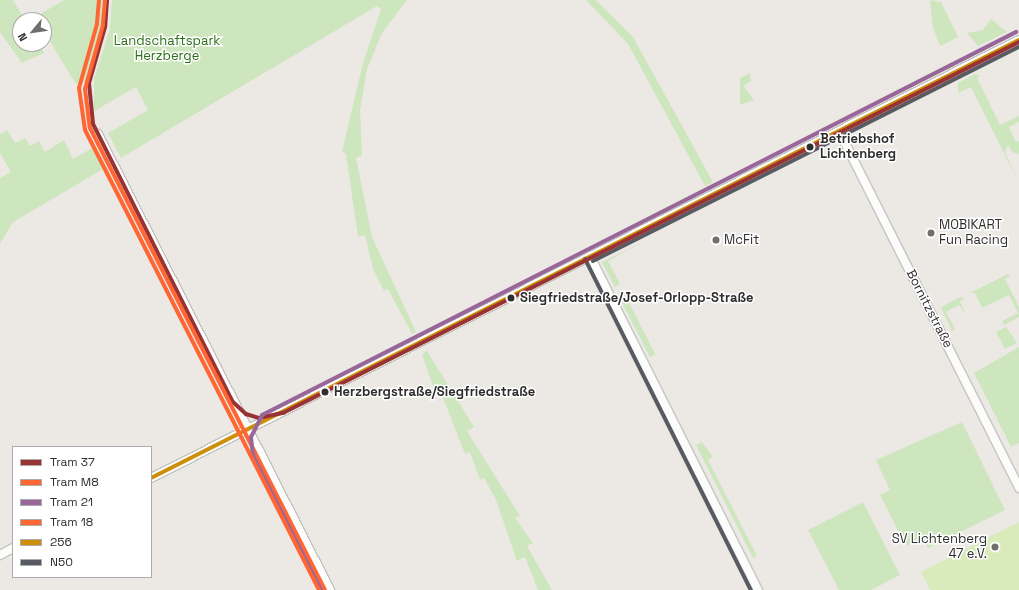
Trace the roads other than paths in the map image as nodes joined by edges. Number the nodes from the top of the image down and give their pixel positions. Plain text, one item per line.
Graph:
1 (1019, 40) edge
2 (839, 131) junction
3 (98, 134) dead end
4 (590, 256) junction
5 (248, 428) junction
6 (152, 477) edge
7 (1019, 488) edge
8 (12, 549) edge
9 (0, 555) edge
10 (330, 590) edge
11 (758, 590) edge

1 - 2 street
2 - 4 street
2 - 7 street, Bornitzstraße
3 - 5 street
4 - 5 street
4 - 11 street
5 - 6 street
5 - 10 street
8 - 9 street

